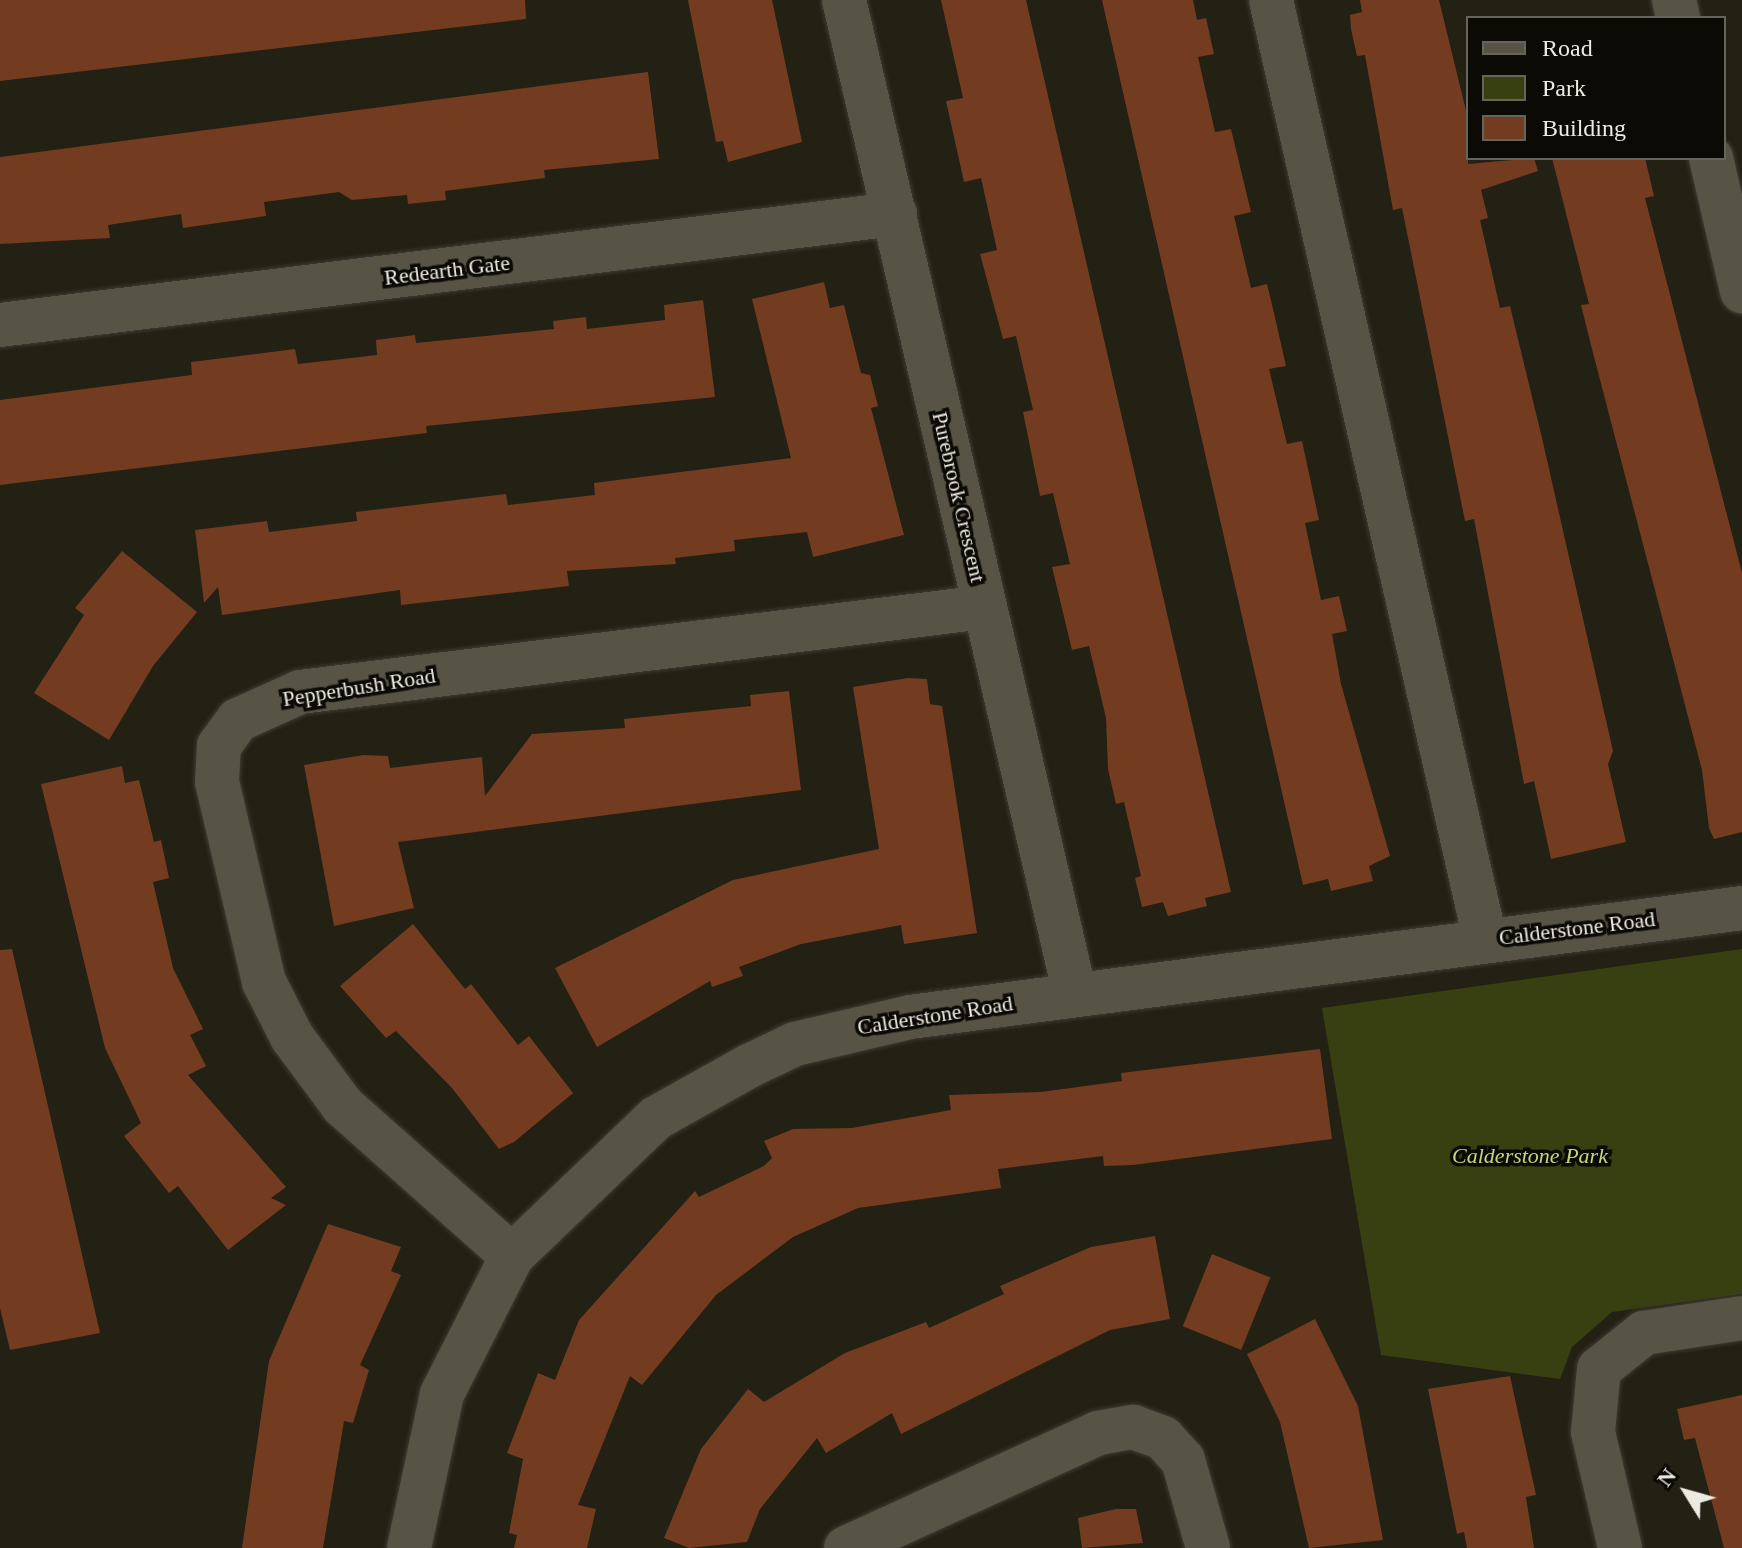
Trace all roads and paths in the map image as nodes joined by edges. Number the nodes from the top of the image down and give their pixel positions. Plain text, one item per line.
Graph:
1 (844, 0) edge
2 (1271, 0) edge
3 (1711, 160) edge
4 (895, 214) junction
5 (1742, 291) edge
6 (0, 325) edge
7 (984, 607) junction
8 (1742, 908) edge
9 (1485, 939) junction
10 (1075, 994) junction
11 (512, 1256) junction
12 (1742, 1318) edge
13 (409, 1548) edge
14 (846, 1548) edge
15 (1208, 1548) edge
16 (1620, 1548) edge

1 - 4 street, Purebrook Crescent
2 - 9 street
3 - 5 street
4 - 6 street, Redearth Gate
4 - 7 street, Purebrook Crescent
7 - 10 street, Purebrook Crescent
7 - 11 street, Pepperbush Road
8 - 9 street, Calderstone Road
9 - 10 street, Calderstone Road
10 - 11 street, Calderstone Road
11 - 13 street, Calderstone Road
12 - 16 street
14 - 15 street

